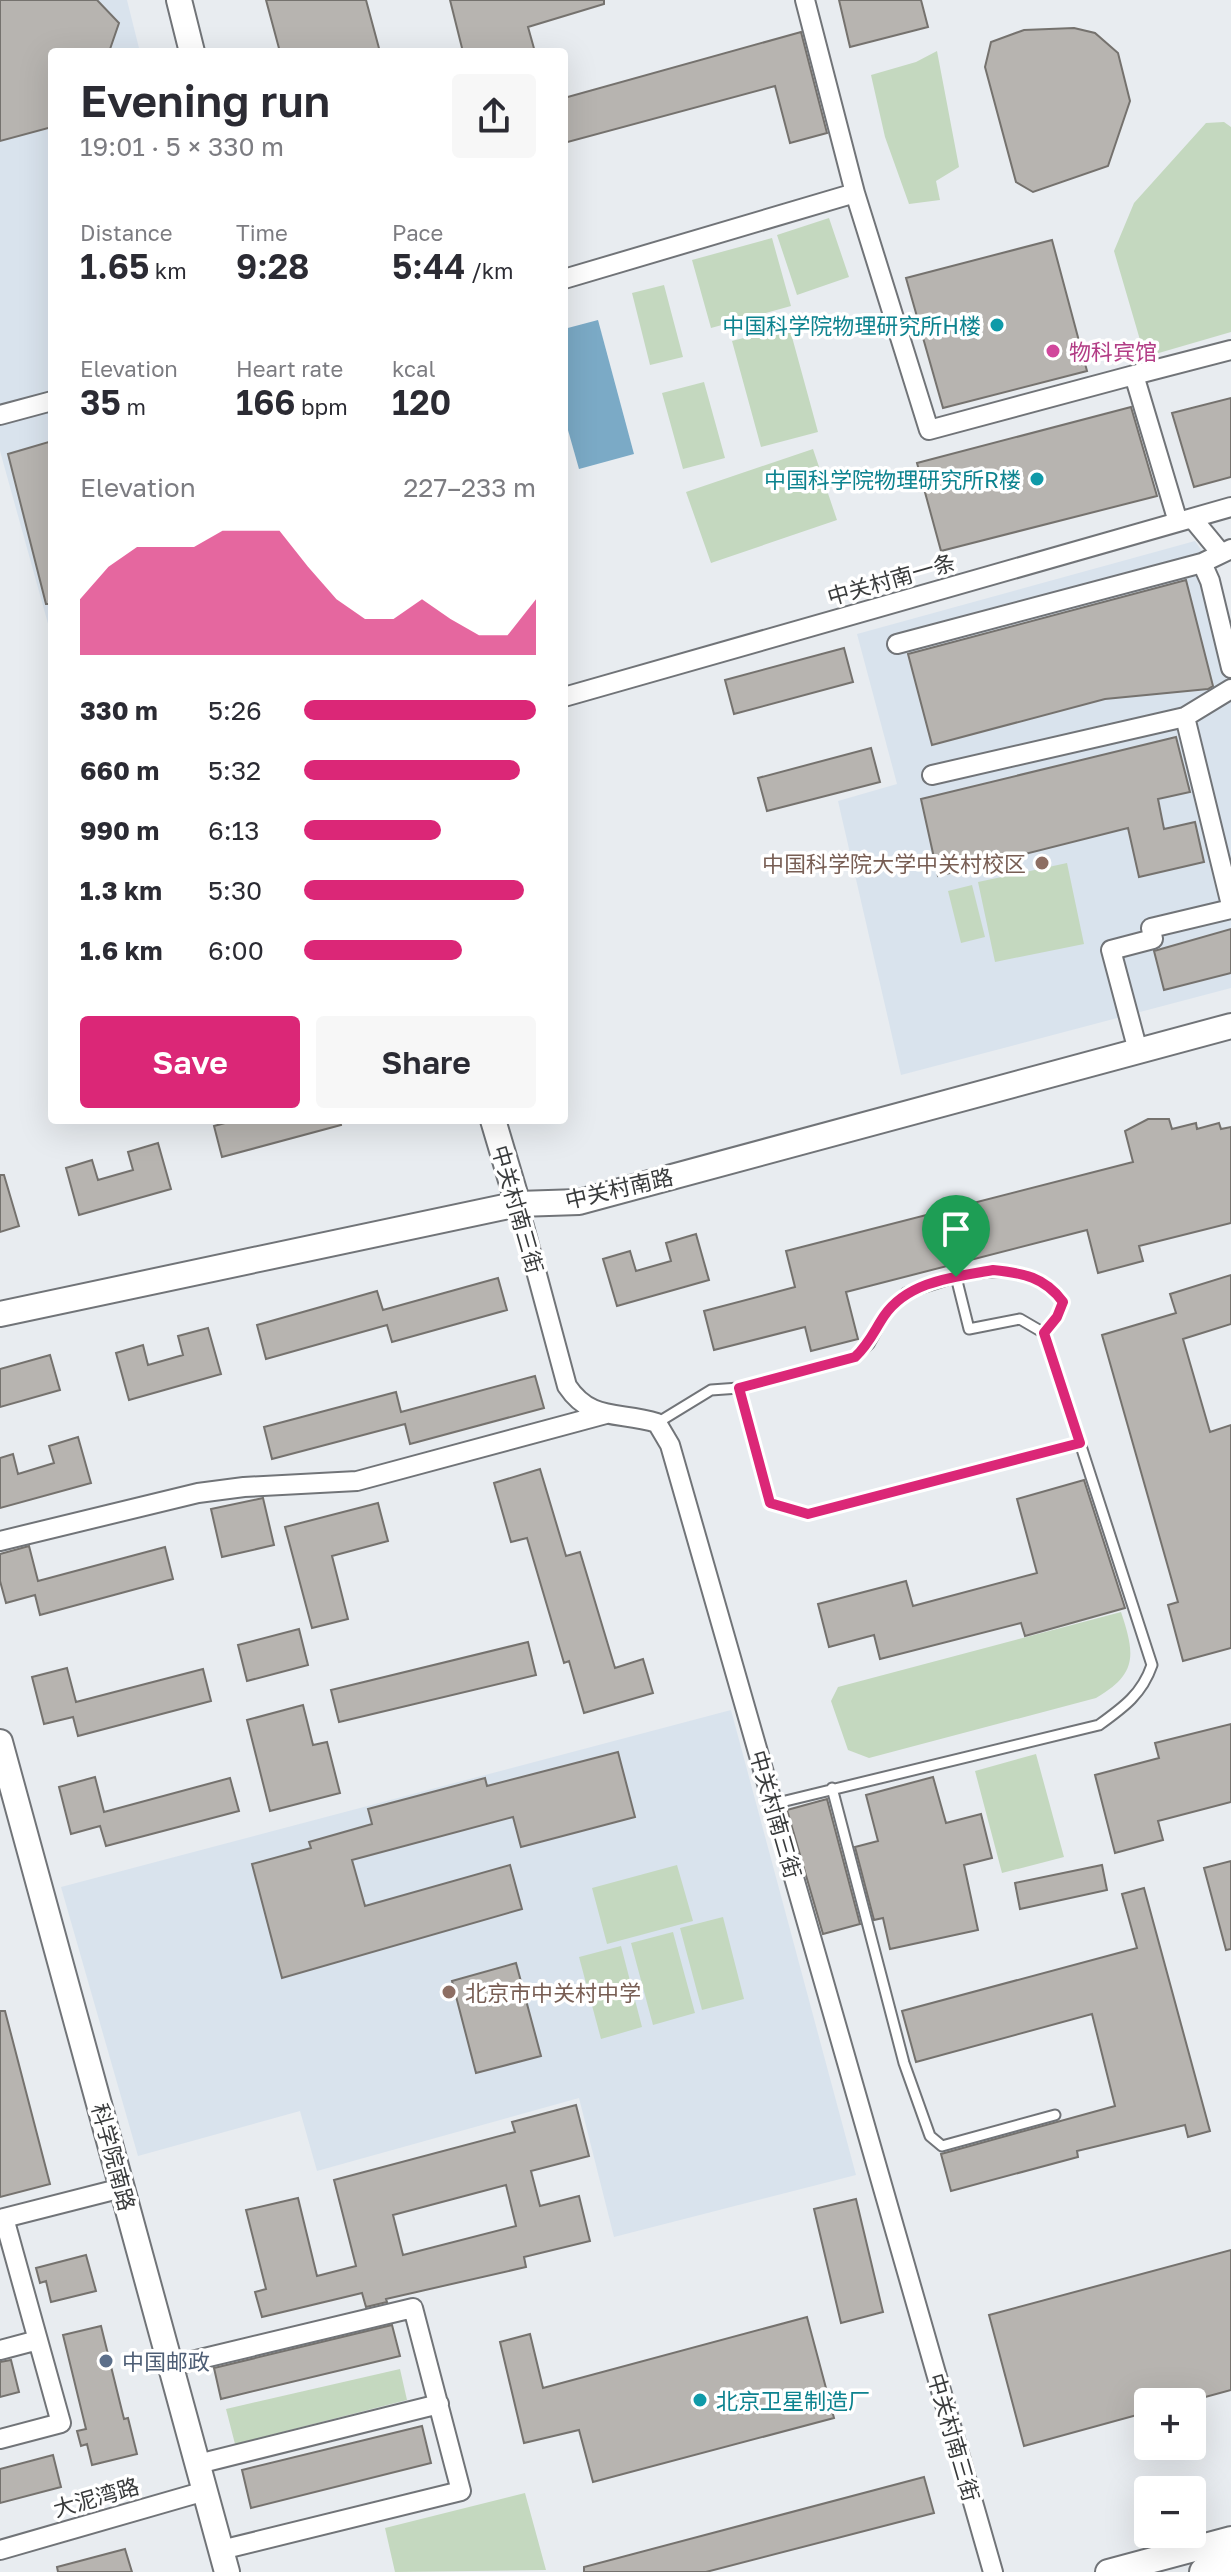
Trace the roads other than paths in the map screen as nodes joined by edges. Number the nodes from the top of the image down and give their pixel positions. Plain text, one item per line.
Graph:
1 (179, 0) edge
2 (805, 0) edge
3 (191, 48) edge
4 (855, 193) junction
5 (568, 278) edge
6 (1231, 350) edge
7 (1134, 375) junction
8 (48, 402) edge
9 (0, 415) edge
10 (1231, 507) edge
11 (1185, 520) junction
12 (1225, 551) edge
13 (1202, 563) junction
14 (897, 644) dead end
15 (1231, 668) edge
16 (1231, 689) edge
17 (568, 696) edge
18 (1185, 717) junction
19 (932, 775) dead end
20 (1231, 907) edge
21 (1231, 1026) edge
22 (1138, 1051) junction
23 (494, 1124) edge
24 (518, 1204) junction
25 (956, 1277) junction
26 (0, 1314) edge
27 (1044, 1333) junction
28 (739, 1388) junction
29 (606, 1414) junction
30 (657, 1423) junction
31 (1080, 1443) junction
32 (0, 1541) edge
33 (0, 1742) edge
34 (832, 1788) junction
35 (773, 1804) junction
36 (1055, 2115) dead end
37 (122, 2188) junction
38 (2, 2218) edge
39 (38, 2340) junction
40 (0, 2350) edge
41 (171, 2366) junction
42 (439, 2404) junction
43 (0, 2439) edge
44 (198, 2464) junction
45 (205, 2491) junction
46 (1231, 2539) edge
47 (0, 2550) edge
48 (224, 2561) edge
49 (1231, 2565) edge
50 (993, 2572) edge
51 (1108, 2572) edge
52 (1204, 2572) edge

1 - 3 street
2 - 4 street
4 - 5 street
4 - 7 street
6 - 7 street
7 - 11 street
8 - 9 street
10 - 11 street, 中关村南一条
11 - 12 street
11 - 17 street, 中关村南一条
12 - 13 street
13 - 14 street
13 - 15 street
16 - 18 street
18 - 19 street
18 - 20 street
20 - 22 street
21 - 22 street, 中关村南路
22 - 24 street, 中关村南路
23 - 24 street, 中关村南三街
24 - 26 street, 中关村南路
24 - 29 street, 中关村南三街
25 - 27 lane
25 - 27 lane
25 - 28 lane
27 - 31 lane
28 - 30 lane
28 - 31 lane
29 - 30 street, 中关村南三街
29 - 32 street
30 - 35 street, 中关村南三街
31 - 34 lane
33 - 37 street, 科学院南路
34 - 35 lane
34 - 36 lane
35 - 50 street, 中关村南三街
37 - 38 street
37 - 41 street, 科学院南路
38 - 39 street
39 - 40 street
39 - 43 street
41 - 42 street
41 - 44 street, 科学院南路
42 - 44 street
42 - 48 street
44 - 45 street, 科学院南路
45 - 47 street, 大泥湾路
45 - 48 street, 科学院南路
46 - 51 street
49 - 52 main road

